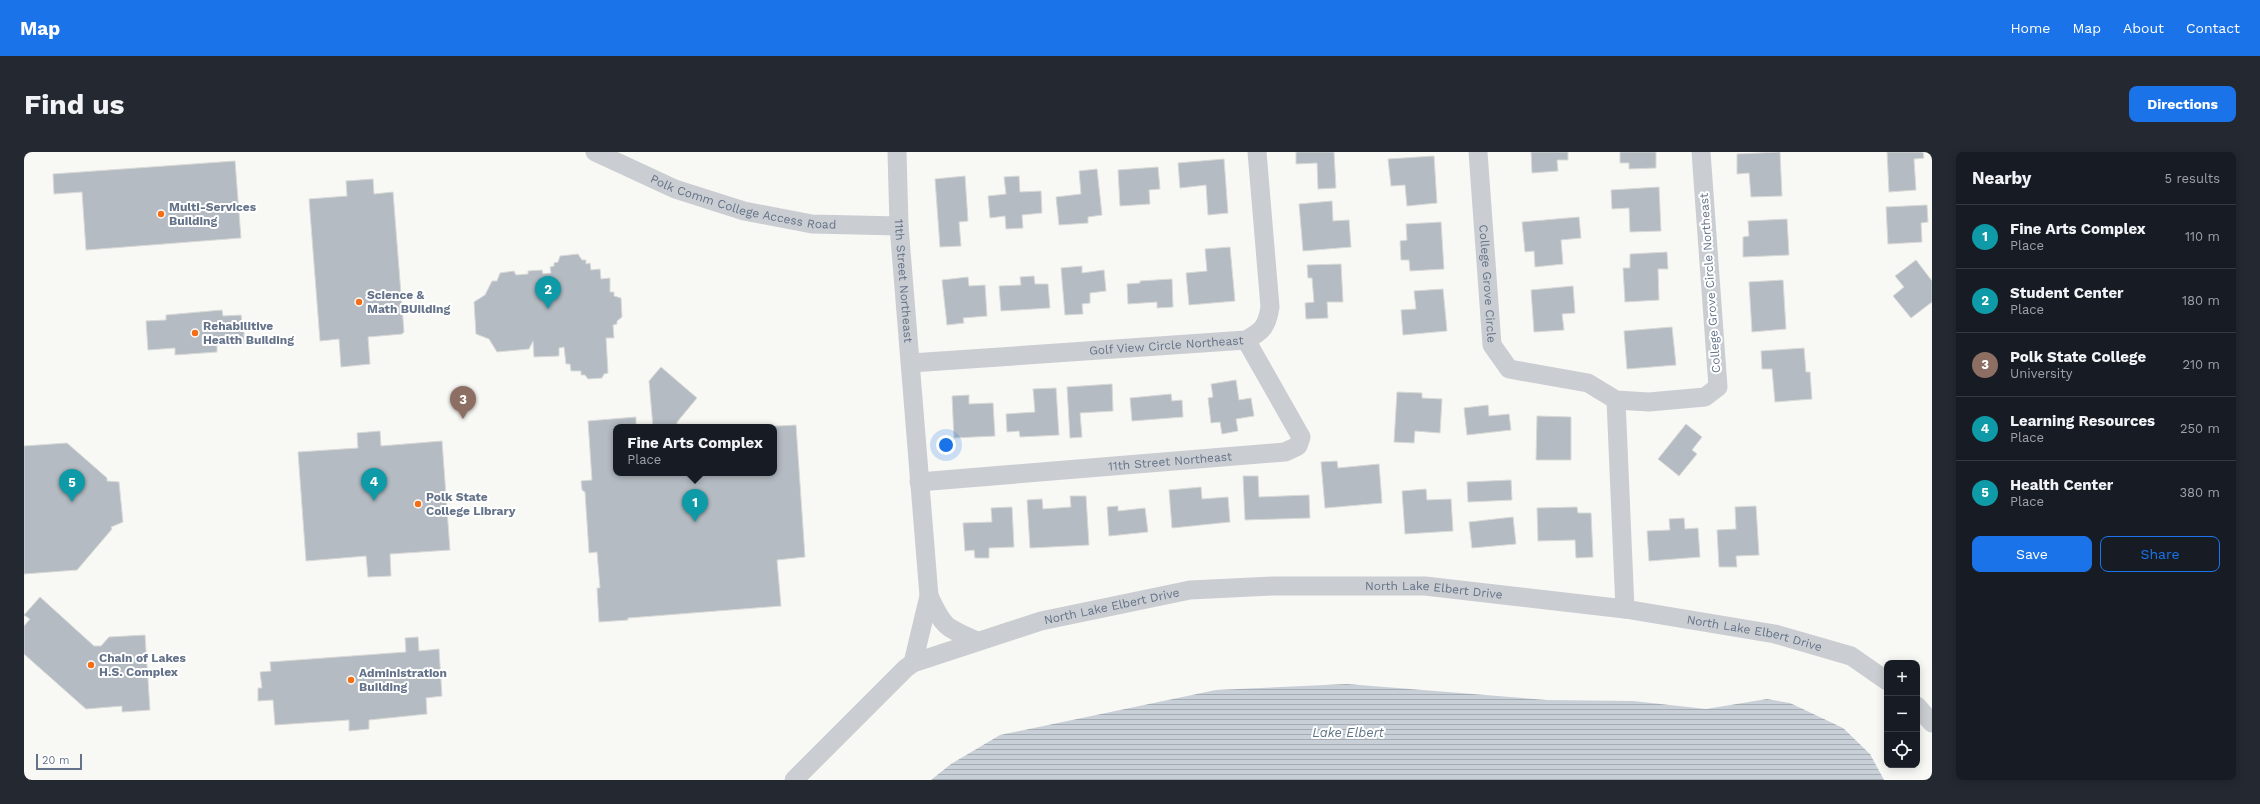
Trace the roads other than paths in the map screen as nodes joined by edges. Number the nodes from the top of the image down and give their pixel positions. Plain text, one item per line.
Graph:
1 (595, 152) edge
2 (897, 152) edge
3 (1257, 152) edge
4 (1478, 152) edge
5 (1701, 152) edge
6 (899, 226) junction
7 (1246, 340) junction
8 (911, 363) junction
9 (1616, 400) junction
10 (919, 482) junction
11 (929, 596) junction
12 (1625, 609) junction
13 (977, 641) junction
14 (913, 663) junction
15 (1884, 679) edge
16 (1920, 709) edge
17 (1932, 723) edge
18 (794, 780) edge

1 - 6 street, Polk Comm College Access Road
2 - 6 street, 11th Street Northeast
3 - 7 street, Golf View Circle Northeast
4 - 9 street, College Grove Circle
5 - 9 street, College Grove Circle Northeast
6 - 8 street, 11th Street Northeast
7 - 8 street, Golf View Circle Northeast
7 - 10 street, 11th Street Northeast
8 - 10 street, 11th Street Northeast
9 - 12 street
10 - 11 street, 11th Street Northeast
11 - 13 street
11 - 14 street, 11th Street Northeast
12 - 13 street, North Lake Elbert Drive
12 - 15 street, North Lake Elbert Drive
13 - 14 street, North Lake Elbert Drive
14 - 18 street
16 - 17 street

